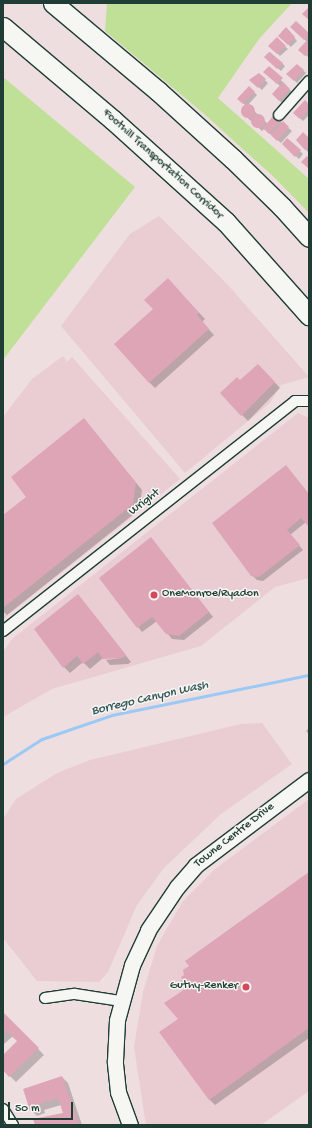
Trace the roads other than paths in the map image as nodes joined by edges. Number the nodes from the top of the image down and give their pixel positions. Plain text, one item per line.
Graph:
1 (53, 3) edge
2 (3, 27) edge
3 (309, 81) edge
4 (279, 115) dead end
5 (282, 207) junction
6 (309, 231) edge
7 (309, 237) edge
8 (309, 315) edge
9 (307, 400) edge
10 (3, 631) edge
11 (309, 780) edge
12 (45, 998) dead end
13 (121, 1001) junction
14 (3, 1109) edge
15 (9, 1123) edge
16 (130, 1125) edge

1 - 5 highway
2 - 8 highway, Foothill Transportation Corridor
3 - 4 street
5 - 6 highway
5 - 7 highway
9 - 10 street, Wright
11 - 13 street, Towne Centre Drive
12 - 13 street
13 - 16 street, Towne Centre Drive
14 - 15 street

